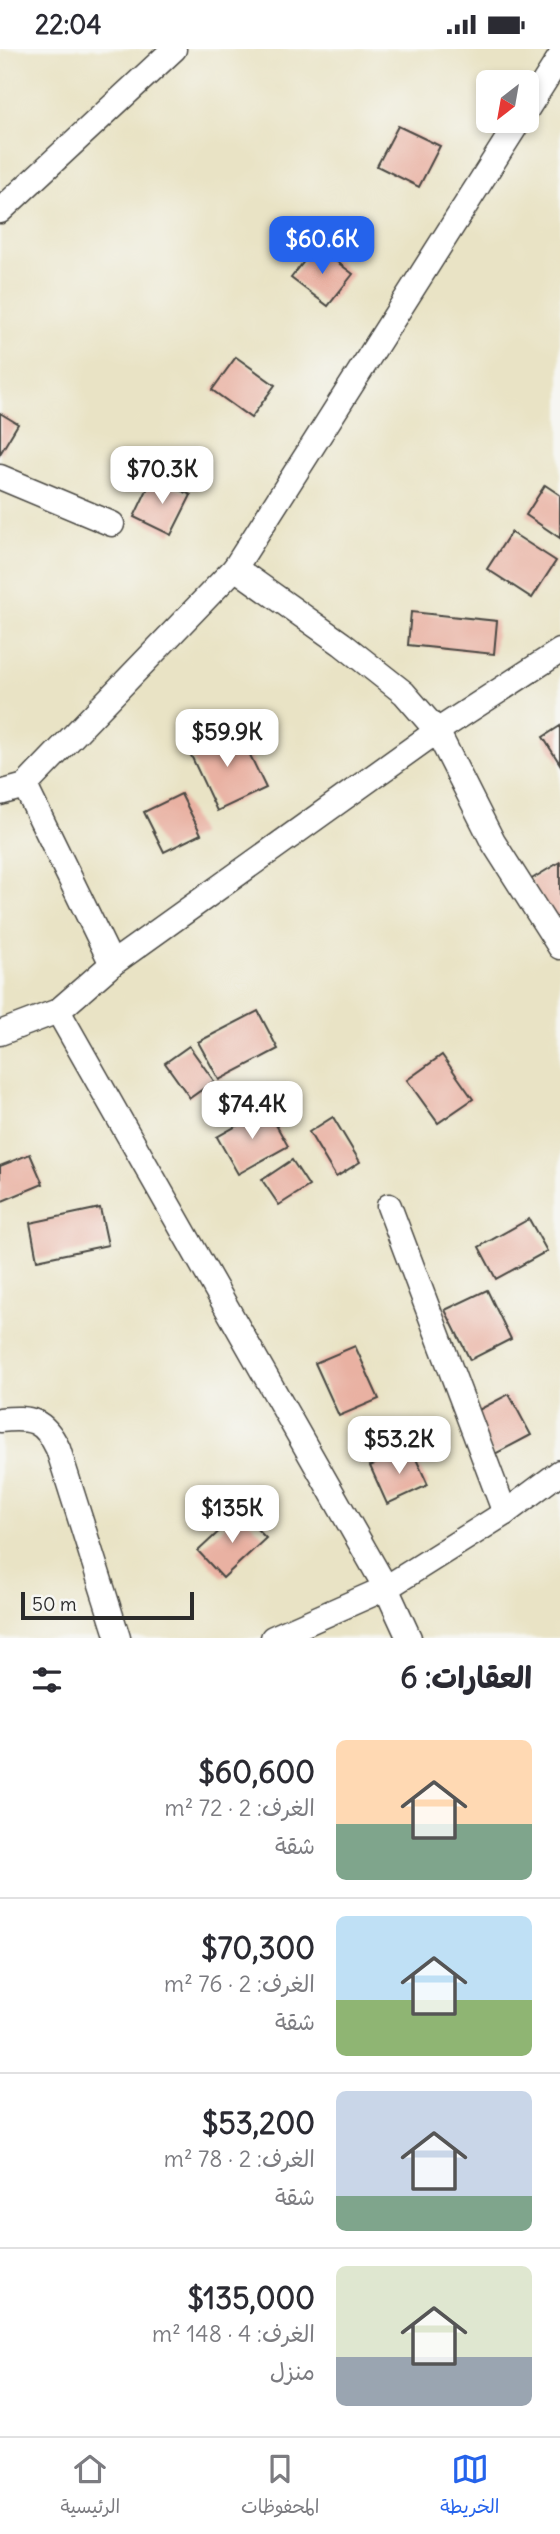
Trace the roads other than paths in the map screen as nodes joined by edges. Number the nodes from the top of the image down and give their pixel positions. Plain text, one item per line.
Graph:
1 (174, 49) edge
2 (560, 57) edge
3 (539, 90) edge
4 (511, 133) edge
5 (0, 211) edge
6 (0, 477) edge
7 (112, 524) dead end
8 (235, 568) junction
9 (560, 651) edge
10 (437, 731) junction
11 (25, 786) junction
12 (0, 793) edge
13 (560, 947) edge
14 (112, 964) junction
15 (58, 1011) junction
16 (0, 1033) edge
17 (389, 1206) dead end
18 (0, 1420) edge
19 (560, 1472) edge
20 (505, 1513) junction
21 (386, 1588) junction
22 (118, 1638) edge
23 (273, 1638) edge
24 (409, 1638) edge

1 - 5 street
2 - 3 street
4 - 8 street
6 - 7 street
8 - 10 street
8 - 11 street
9 - 10 street
10 - 13 street
10 - 14 street
11 - 12 street
11 - 14 street
14 - 15 street
15 - 16 street
15 - 21 street
17 - 20 street
18 - 22 street
19 - 20 street
20 - 21 street
21 - 23 street
21 - 24 street

